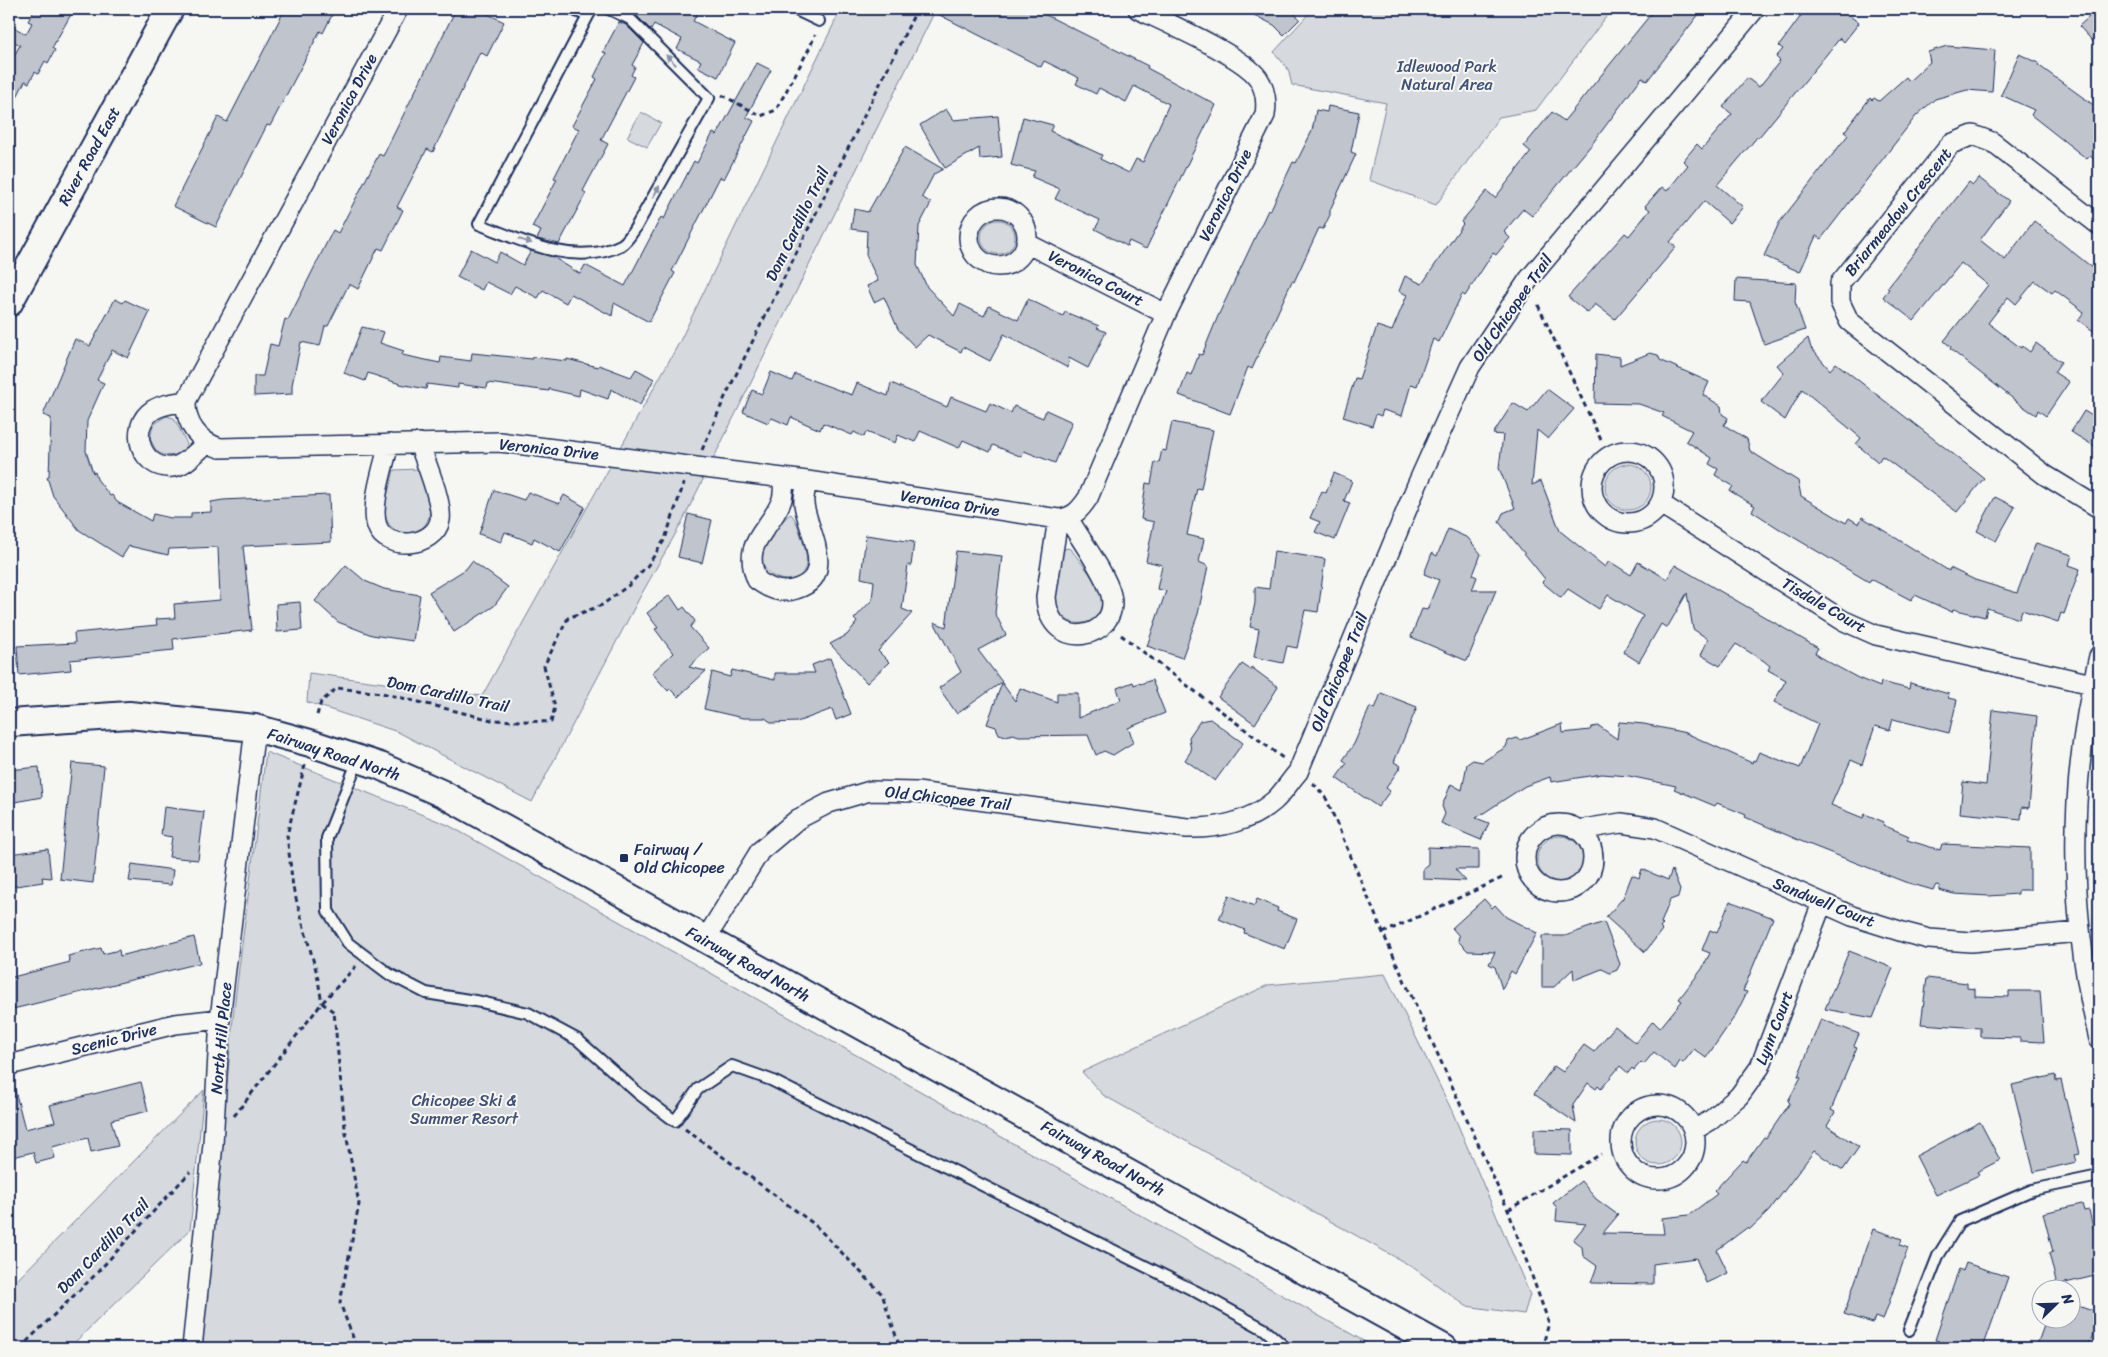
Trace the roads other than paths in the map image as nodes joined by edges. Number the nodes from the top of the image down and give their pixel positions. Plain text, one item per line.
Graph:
1 (170, 9) edge
2 (398, 9) edge
3 (572, 9) edge
4 (609, 9) edge
5 (794, 9) edge
6 (1138, 9) edge
7 (1755, 9) edge
8 (590, 12) edge
9 (819, 21) road end
10 (2099, 225) edge
11 (1026, 243) dead end
12 (9, 303) edge
13 (1166, 314) junction
14 (186, 401) junction
15 (207, 443) junction
16 (419, 443) junction
17 (388, 444) junction
18 (784, 479) junction
19 (807, 481) junction
20 (1660, 504) dead end
21 (2099, 508) edge
22 (1063, 519) junction
23 (2099, 656) edge
24 (2092, 684) junction
25 (9, 723) edge
26 (256, 728) junction
27 (358, 759) junction
28 (1578, 830) dead end
29 (1822, 903) junction
30 (2079, 932) junction
31 (705, 940) junction
32 (220, 1019) junction
33 (2099, 1038) edge
34 (9, 1065) edge
35 (1694, 1130) dead end
36 (2099, 1176) edge
37 (1910, 1330) dead end
38 (192, 1348) edge
39 (1286, 1348) edge
40 (1444, 1348) edge

1 - 12 main road, River Road East
2 - 14 street, Veronica Drive
3 - 8 lane
8 -> 4 lane
5 - 9 lane
6 - 13 street, Veronica Drive
7 - 31 street, Old Chicopee Trail
10 - 21 street, Briarmeadow Crescent
11 - 13 street, Veronica Court
13 - 22 street, Veronica Drive
14 - 15 street
14 - 15 street
15 - 17 street, Veronica Drive
16 - 17 street, Veronica Drive
16 - 17 street
16 - 18 street, Veronica Drive
18 - 19 street, Veronica Drive
18 - 19 street
19 - 22 street, Veronica Drive
20 - 24 street, Tisdale Court
22 - 22 street
23 - 24 street
24 - 30 street
25 - 26 main road, Fairway Road North
26 - 27 main road, Fairway Road North
26 - 32 street, North Hill Place
27 - 31 main road, Fairway Road North
27 - 39 lane
28 - 29 street, Sandwell Court
29 - 30 street, Sandwell Court
29 - 35 street, Lynn Court
30 - 33 street
31 - 40 main road, Fairway Road North
32 - 34 street, Scenic Drive
32 - 38 street, North Hill Place
36 - 37 lane

